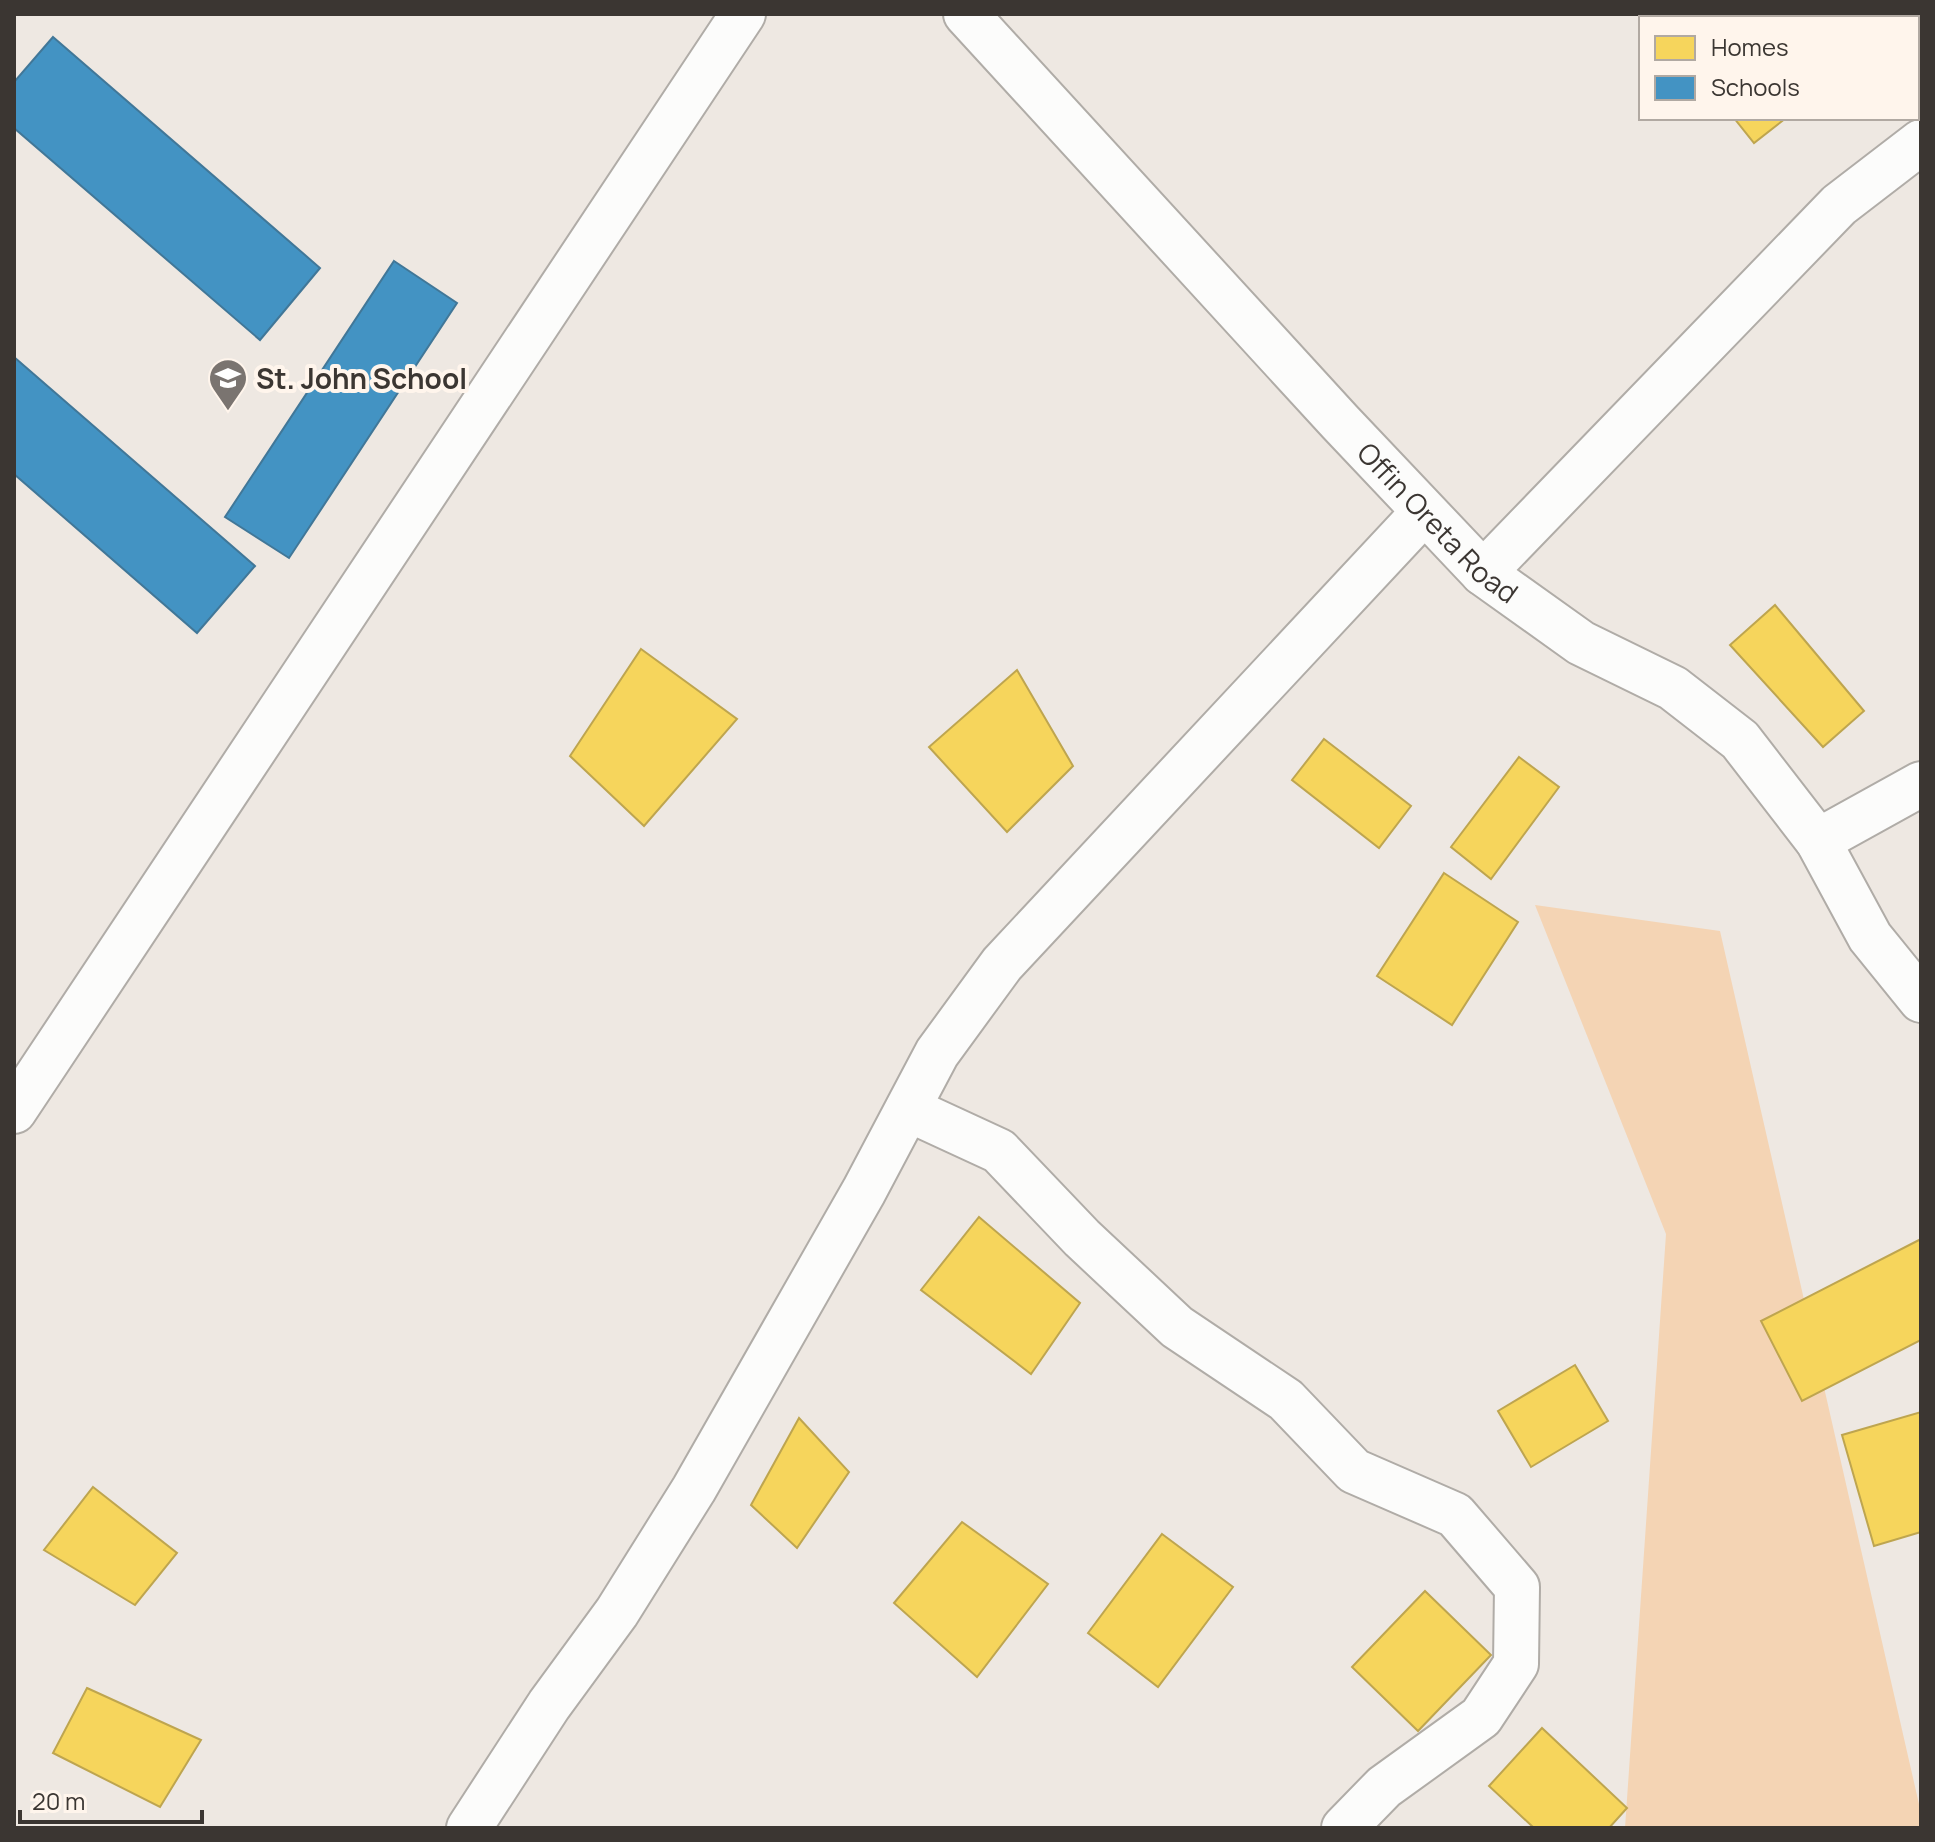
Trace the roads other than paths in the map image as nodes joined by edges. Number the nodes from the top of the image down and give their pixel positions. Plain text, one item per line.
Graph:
1 (743, 14) edge
2 (966, 14) edge
3 (1921, 142) edge
4 (1424, 512) junction
5 (1483, 573) junction
6 (1921, 784) edge
7 (1818, 841) junction
8 (1921, 1000) edge
9 (908, 1109) junction
10 (14, 1111) edge
11 (469, 1828) edge
12 (1344, 1828) edge

1 - 10 street
2 - 4 street, Offin Oreta Road
3 - 5 street
4 - 5 street, Offin Oreta Road
4 - 9 street
5 - 7 street, Offin Oreta Road
6 - 7 street
7 - 8 street, Offin Oreta Road
9 - 11 street
9 - 12 street

